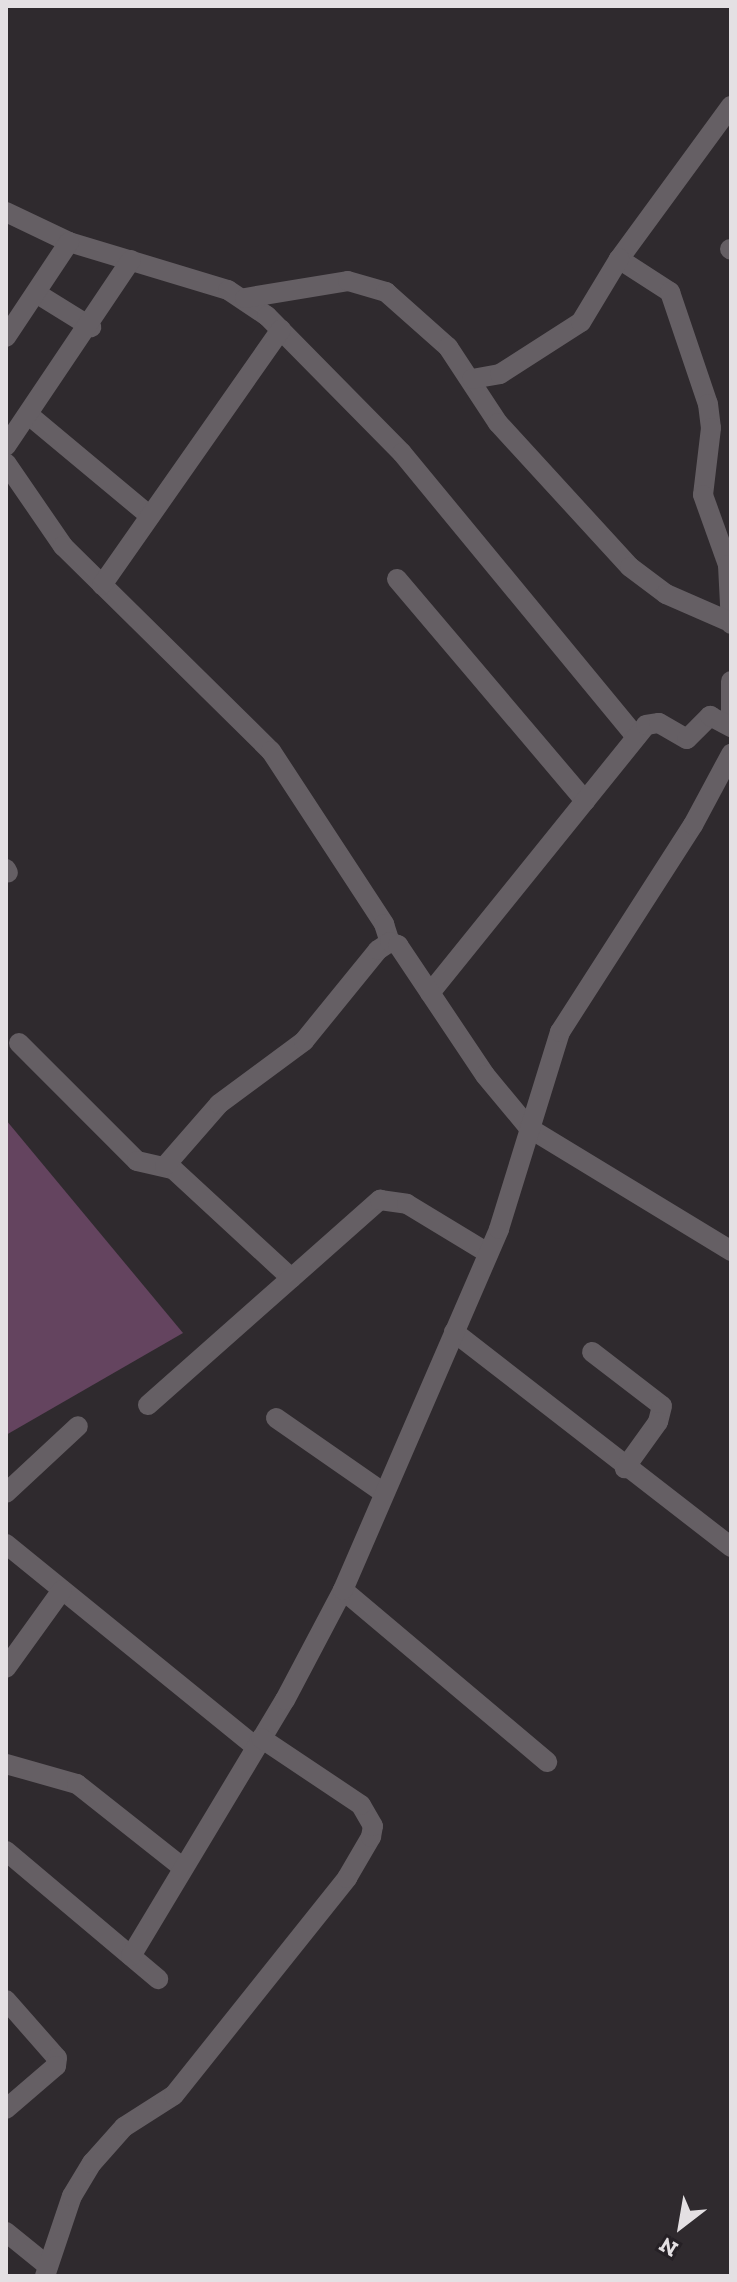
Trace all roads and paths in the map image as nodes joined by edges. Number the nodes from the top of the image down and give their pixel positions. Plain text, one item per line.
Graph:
1 (731, 106) edge
2 (6, 212) edge
3 (69, 242) junction
4 (619, 259) junction
5 (131, 260) junction
6 (36, 293) junction
7 (245, 298) junction
8 (91, 327) junction
9 (281, 329) junction
10 (6, 337) edge
11 (472, 379) junction
12 (30, 416) junction
13 (6, 446) edge
14 (6, 463) edge
15 (150, 516) junction
16 (397, 579) dead end
17 (102, 585) junction
18 (730, 623) edge
19 (731, 681) edge
20 (731, 714) edge
21 (731, 727) edge
22 (636, 737) junction
23 (731, 754) edge
24 (585, 801) junction
25 (390, 942) junction
26 (430, 993) junction
27 (19, 1043) dead end
28 (529, 1128) junction
29 (165, 1166) junction
30 (731, 1251) edge
31 (488, 1253) junction
32 (291, 1278) junction
33 (454, 1332) junction
34 (592, 1352) dead end
35 (148, 1405) dead end
36 (276, 1418) dead end
37 (78, 1426) dead end
38 (625, 1468) junction
39 (6, 1493) edge
40 (384, 1493) junction
41 (6, 1544) edge
42 (731, 1547) edge
43 (62, 1590) junction
44 (343, 1590) junction
45 (6, 1668) edge
46 (258, 1742) junction
47 (547, 1762) dead end
48 (6, 1764) edge
49 (6, 1851) edge
50 (182, 1867) junction
51 (131, 1956) junction
52 (158, 1979) dead end
53 (6, 2000) edge
54 (6, 2109) edge
55 (6, 2232) edge
56 (46, 2271) edge

1 - 4 street
2 - 3 street
3 - 5 street
3 - 6 street
4 - 11 street
4 - 18 street
5 - 7 street
5 - 8 street
6 - 8 street
6 - 10 street
7 - 9 street
7 - 11 street
8 - 12 street
9 - 15 street
9 - 22 street
11 - 18 street
12 - 13 street
12 - 15 street
14 - 17 street
15 - 17 street
16 - 24 street
17 - 25 street
19 - 20 street
21 - 22 street
22 - 24 street
23 - 28 street
24 - 26 street
25 - 26 street
25 - 29 street
26 - 28 street
27 - 29 street
28 - 30 street
28 - 31 street
29 - 32 street
31 - 32 street
31 - 33 street
32 - 35 street
33 - 38 street
33 - 40 street
34 - 38 street
36 - 40 street
37 - 39 street
38 - 42 street
40 - 44 street
41 - 43 street
43 - 45 street
43 - 46 street
44 - 46 street
44 - 47 street
46 - 50 street
46 - 56 street
48 - 50 street
49 - 51 street
50 - 51 street
51 - 52 street
53 - 54 street
55 - 56 street

